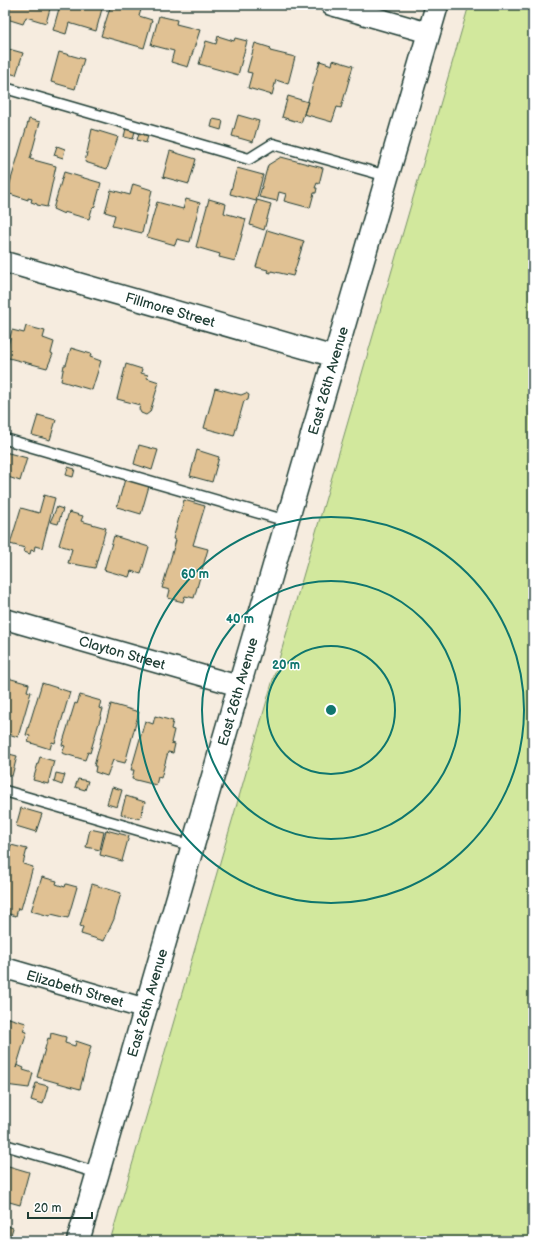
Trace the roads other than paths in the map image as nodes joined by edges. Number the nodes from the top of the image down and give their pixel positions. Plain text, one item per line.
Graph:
1 (331, 5) edge
2 (437, 5) edge
3 (429, 33) junction
4 (5, 88) edge
5 (388, 176) junction
6 (5, 262) edge
7 (335, 357) junction
8 (5, 439) edge
9 (287, 521) junction
10 (5, 619) edge
11 (239, 686) junction
12 (5, 792) edge
13 (193, 846) junction
14 (5, 968) edge
15 (146, 1009) junction
16 (5, 1146) edge
17 (98, 1172) junction
18 (78, 1241) edge

1 - 3 street
2 - 3 street, East 26th Avenue
3 - 5 street, East 26th Avenue
4 - 5 lane
5 - 7 street, East 26th Avenue
6 - 7 street, Fillmore Street
7 - 9 street, East 26th Avenue
8 - 9 lane
9 - 11 street, East 26th Avenue
10 - 11 street, Clayton Street
11 - 13 street, East 26th Avenue
12 - 13 lane
13 - 15 street, East 26th Avenue
14 - 15 street, Elizabeth Street
15 - 17 street, East 26th Avenue
16 - 17 lane
17 - 18 street, East 26th Avenue

